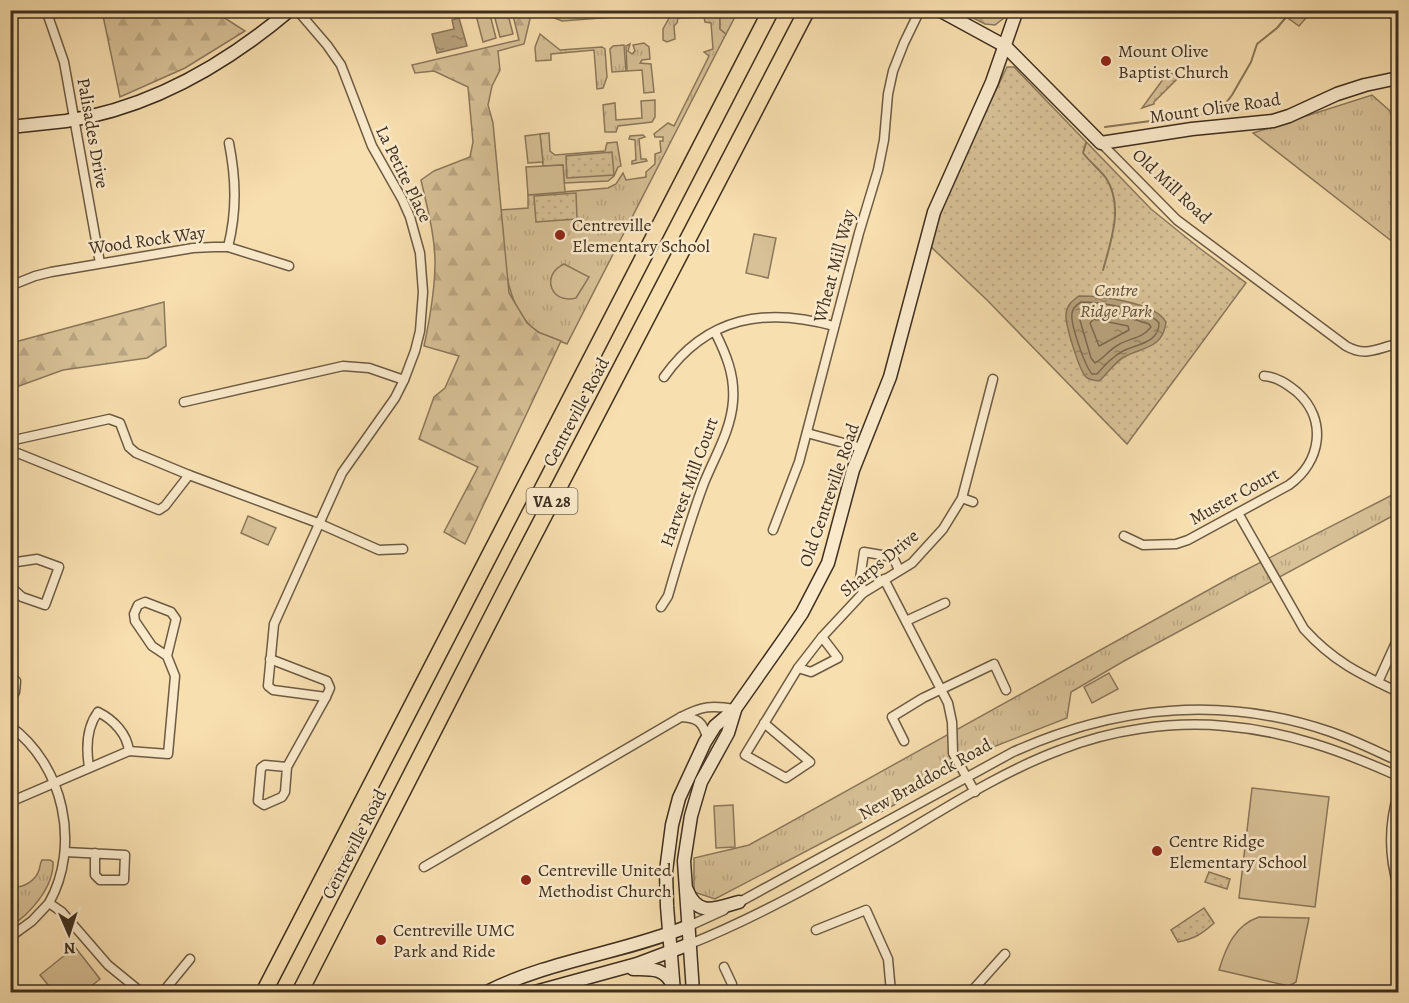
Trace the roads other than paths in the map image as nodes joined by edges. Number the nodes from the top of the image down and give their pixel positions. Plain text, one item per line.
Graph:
1 (45, 10) edge
2 (290, 10) edge
3 (297, 10) edge
4 (771, 10) edge
5 (807, 10) edge
6 (920, 10) edge
7 (939, 10) edge
8 (1017, 10) edge
9 (1005, 46) junction
10 (1398, 78) edge
11 (75, 119) junction
12 (10, 127) edge
13 (229, 143) dead end
14 (1101, 143) junction
15 (228, 247) junction
16 (100, 263) junction
17 (289, 266) dead end
18 (10, 286) edge
19 (834, 326) junction
20 (715, 332) junction
21 (1398, 344) edge
22 (1264, 376) dead end
23 (664, 377) dead end
24 (993, 379) dead end
25 (404, 380) junction
26 (184, 402) dead end
27 (807, 433) junction
28 (10, 442) edge
29 (862, 448) junction
30 (10, 450) edge
31 (189, 475) junction
32 (962, 498) junction
33 (973, 502) dead end
34 (1238, 513) junction
35 (318, 523) junction
36 (773, 530) dead end
37 (1124, 536) dead end
38 (403, 549) dead end
39 (10, 563) edge
40 (899, 570) junction
41 (884, 579) junction
42 (10, 586) edge
43 (863, 592) junction
44 (945, 603) dead end
45 (661, 607) dead end
46 (906, 621) junction
47 (822, 637) junction
48 (1398, 638) edge
49 (167, 656) junction
50 (270, 658) junction
51 (798, 668) junction
52 (10, 680) edge
53 (1378, 682) junction
54 (941, 690) junction
55 (1006, 690) dead end
56 (1398, 692) edge
57 (326, 697) junction
58 (10, 700) edge
59 (735, 709) junction
60 (681, 717) junction
61 (764, 723) junction
62 (10, 726) edge
63 (707, 738) junction
64 (904, 741) dead end
65 (129, 752) junction
66 (1398, 761) edge
67 (89, 767) junction
68 (287, 767) junction
69 (1398, 776) edge
70 (966, 777) junction
71 (55, 782) junction
72 (975, 792) junction
73 (1398, 794) edge
74 (10, 802) edge
75 (65, 852) junction
76 (94, 853) junction
77 (424, 867) dead end
78 (685, 885) junction
79 (1398, 886) edge
80 (739, 902) junction
81 (50, 903) junction
82 (689, 926) junction
83 (816, 930) dead end
84 (669, 934) junction
85 (10, 937) edge
86 (690, 944) junction
87 (671, 952) junction
88 (1005, 954) dead end
89 (190, 959) dead end
90 (724, 967) dead end
91 (613, 970) junction
92 (674, 991) edge
93 (141, 993) edge
94 (163, 993) edge
95 (264, 993) edge
96 (300, 993) edge
97 (487, 993) edge
98 (535, 993) edge
99 (693, 993) edge
100 (732, 993) edge
101 (891, 993) edge
102 (971, 993) edge

1 - 11 street, Palisades Drive
2 - 11 street
3 - 25 street, La Petite Place
4 - 95 highway, Centreville Road / VA 28
5 - 96 highway, Centreville Road / VA 28
6 - 19 street, Wheat Mill Way
7 - 9 street, Old Mill Road
8 - 9 street, Old Centreville Road
9 - 14 street, Old Mill Road
9 - 29 street, Old Centreville Road
10 - 14 street, Mount Olive Road
11 - 12 street
11 - 16 street, Palisades Drive
13 - 15 street
14 - 21 street, Old Mill Road
15 - 16 street, Wood Rock Way
15 - 17 street, Wood Rock Way
16 - 18 street, Wood Rock Way
19 - 20 street
19 - 27 street, Wheat Mill Way
20 - 23 street
20 - 45 street, Harvest Mill Court
22 - 34 street, Muster Court
24 - 32 street, Sharps Drive
25 - 26 street
25 - 35 street, La Petite Place
27 - 29 street
27 - 36 street, Wheat Mill Way
28 - 31 street
29 - 59 street, Old Centreville Road
30 - 31 street
31 - 35 street
32 - 33 street
32 - 40 street, Sharps Drive
34 - 37 street, Muster Court
34 - 53 street
35 - 38 street
35 - 50 street, La Petite Place
39 - 42 street
40 - 41 street, Sharps Drive
40 - 43 street
41 - 43 street, Sharps Drive
41 - 46 street
43 - 47 street, Sharps Drive
44 - 46 street
46 - 54 street
47 - 51 street, Sharps Drive
47 - 51 street
48 - 53 street
49 - 49 street
49 - 65 street
50 - 57 street
50 - 57 street, La Petite Place
51 - 61 street, Sharps Drive
52 - 58 street
53 - 56 street
54 - 55 street
54 - 64 street
54 - 70 street
57 - 68 street
59 - 60 street
59 - 63 street
59 - 78 street
60 - 63 street
60 - 77 street
61 - 61 street, Sharps Drive
62 - 71 street
63 - 84 street
65 - 67 street
65 - 67 street
66 - 70 street, New Braddock Road
67 - 71 street
68 - 68 street
69 - 72 street, New Braddock Road
70 - 72 street
70 - 80 street, New Braddock Road
71 - 74 street
71 - 75 street
72 - 86 street, New Braddock Road
73 - 79 street
75 - 76 street
75 - 81 street
76 - 76 street
78 - 80 street
78 - 82 street
80 - 82 street, New Braddock Road
81 - 85 street
81 - 93 street
82 - 84 street, New Braddock Road
82 - 86 street
83 - 101 street
84 - 87 street
84 - 97 street, New Braddock Road
86 - 87 street, New Braddock Road
86 - 99 street
87 - 91 street, New Braddock Road
87 - 92 street
88 - 102 street
89 - 94 street
90 - 100 street
91 - 92 street
91 - 98 street, New Braddock Road

